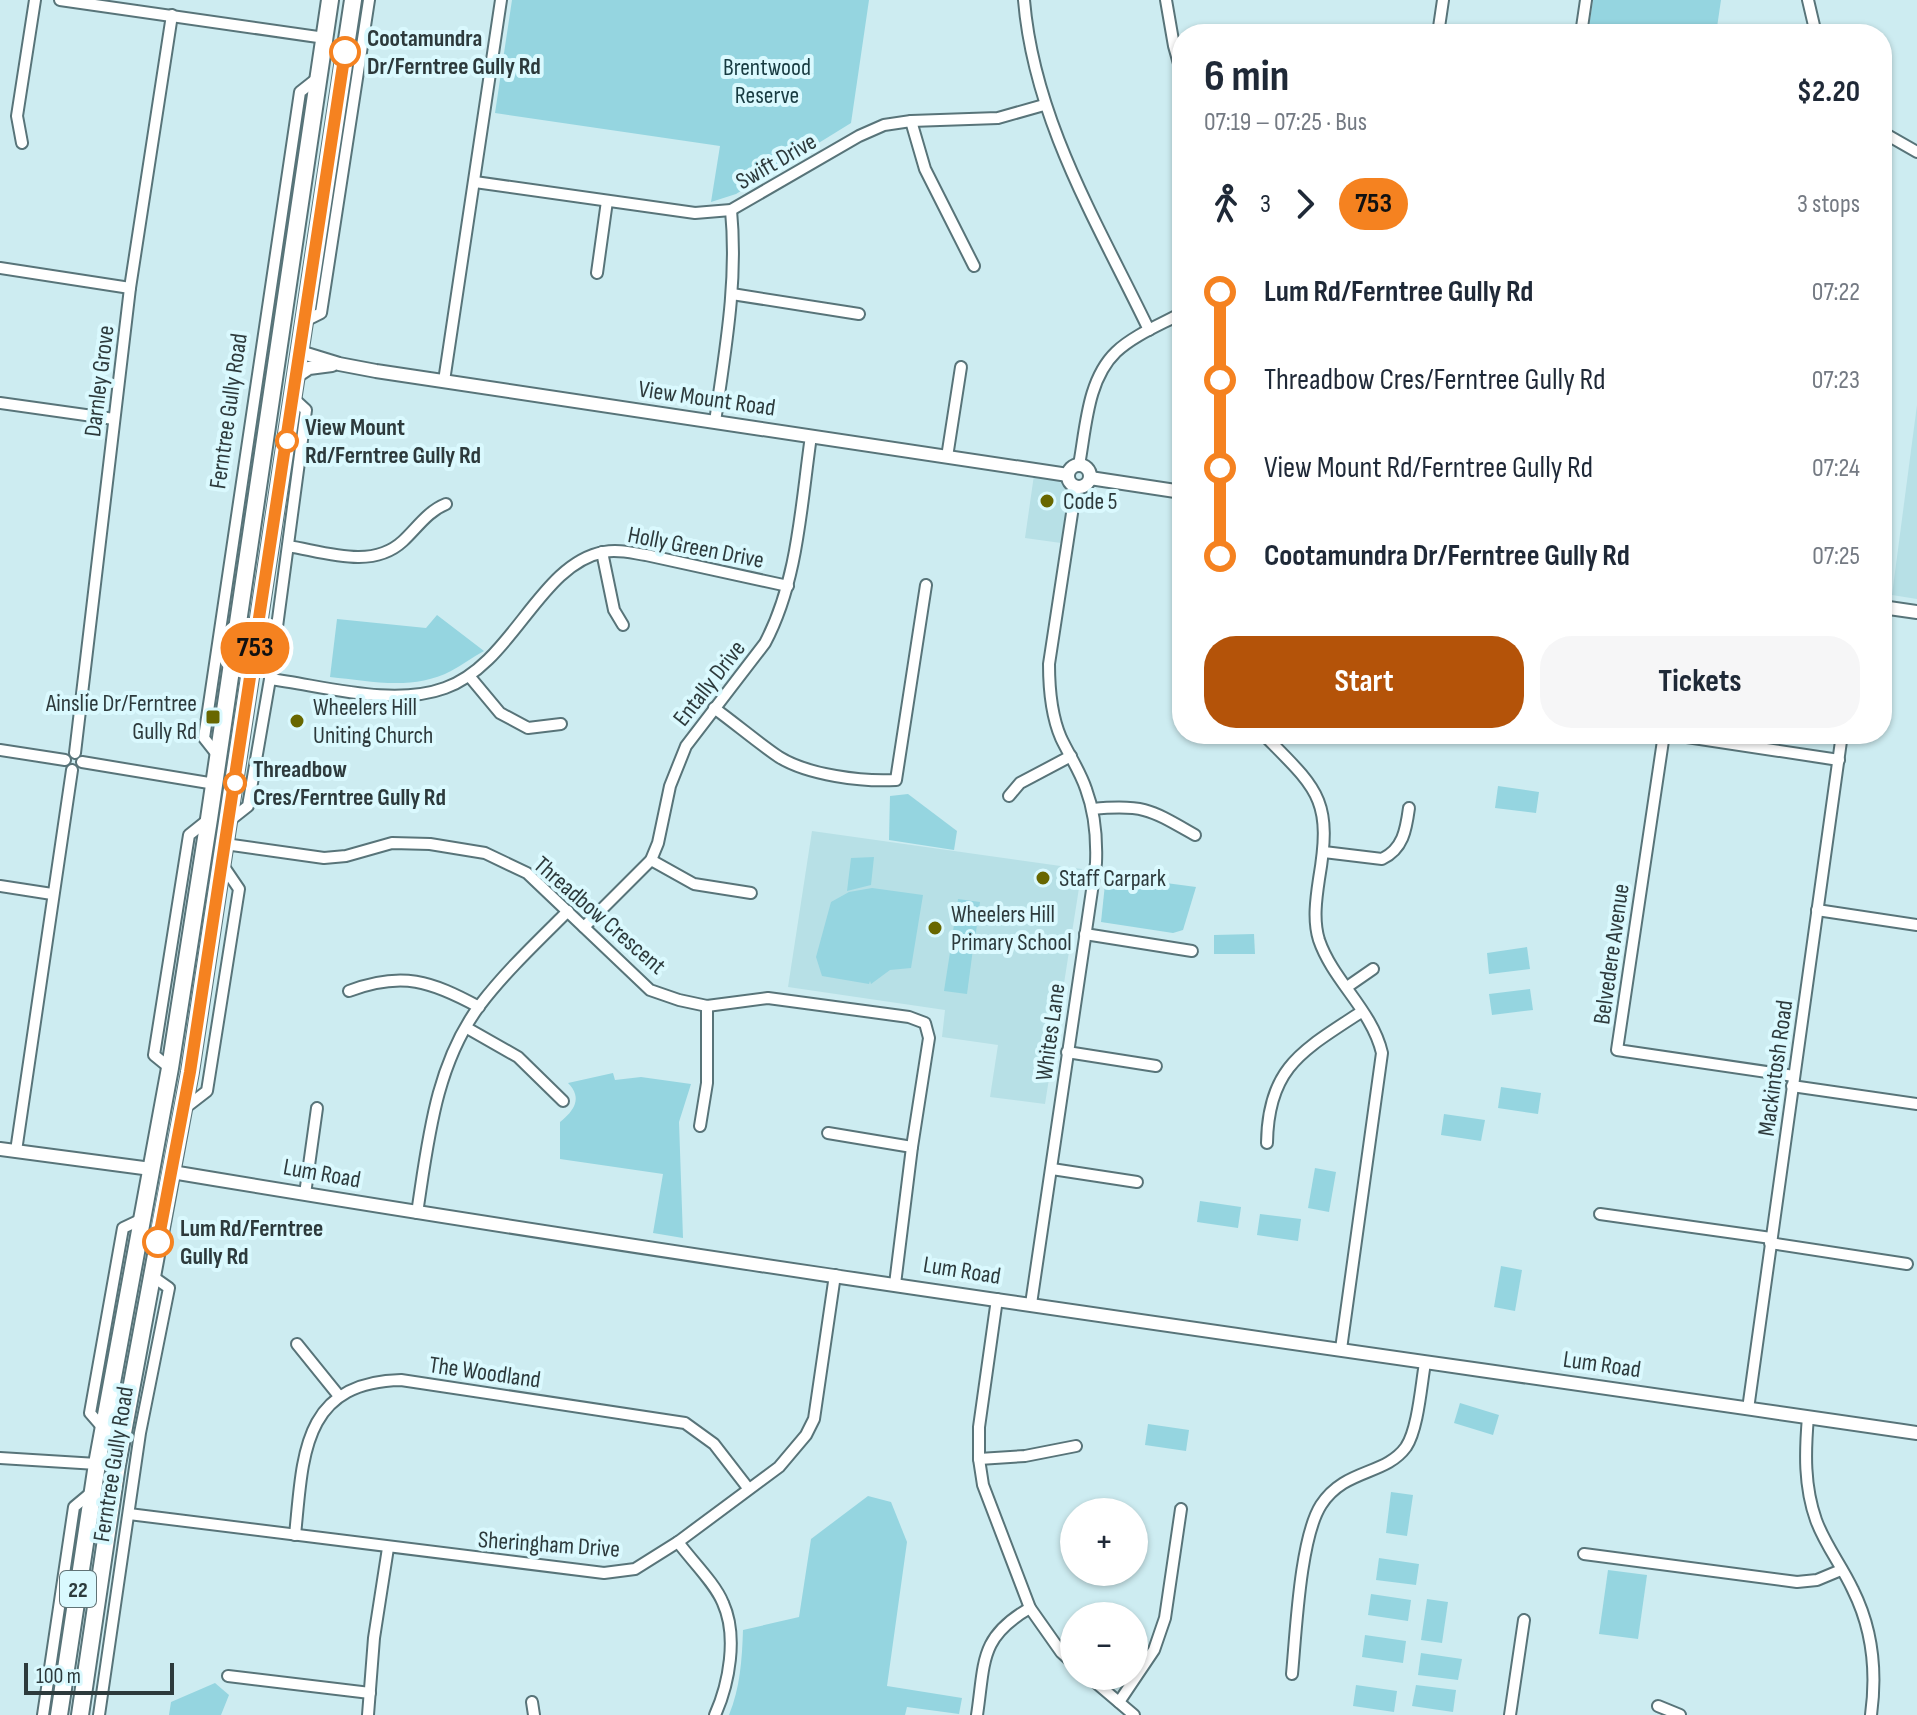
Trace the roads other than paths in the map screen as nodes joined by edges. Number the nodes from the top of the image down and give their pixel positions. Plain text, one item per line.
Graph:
1 (35, 0) edge
2 (60, 0) edge
3 (353, 0) edge
4 (369, 0) edge
5 (501, 0) edge
6 (1024, 0) edge
7 (1166, 0) edge
8 (1443, 0) edge
9 (1586, 0) edge
10 (1808, 0) edge
11 (327, 2) edge
12 (172, 15) junction
13 (1439, 24) edge
14 (1582, 24) edge
15 (1814, 24) edge
16 (1172, 34) edge
17 (325, 38) junction
18 (347, 41) junction
19 (319, 77) junction
20 (1044, 105) junction
21 (911, 121) junction
22 (1892, 138) edge
23 (22, 143) dead end
24 (1917, 152) edge
25 (475, 182) junction
26 (607, 201) junction
27 (731, 210) junction
28 (974, 266) dead end
29 (0, 268) edge
30 (597, 273) dead end
31 (272, 281) junction
32 (289, 284) junction
33 (130, 288) junction
34 (732, 294) junction
35 (859, 314) dead end
36 (1172, 318) edge
37 (305, 321) junction
38 (1149, 330) junction
39 (300, 352) junction
40 (279, 357) junction
41 (339, 364) junction
42 (961, 367) dead end
43 (297, 376) junction
44 (444, 381) junction
45 (293, 398) junction
46 (0, 403) edge
47 (114, 419) junction
48 (715, 422) junction
49 (811, 436) junction
50 (947, 457) junction
51 (1079, 465) junction
52 (1068, 475) junction
53 (1090, 478) junction
54 (1076, 487) junction
55 (1172, 490) edge
56 (446, 504) dead end
57 (288, 546) junction
58 (602, 552) junction
59 (926, 585) dead end
60 (788, 586) junction
61 (1892, 608) edge
62 (1917, 612) edge
63 (623, 625) dead end
64 (470, 677) junction
65 (270, 679) junction
66 (714, 708) junction
67 (561, 724) dead end
68 (1273, 744) edge
69 (1663, 744) edge
70 (1732, 744) edge
71 (1841, 744) edge
72 (0, 750) edge
73 (1071, 756) junction
74 (219, 757) junction
75 (1839, 760) junction
76 (74, 761) junction
77 (215, 784) junction
78 (235, 786) junction
79 (1009, 796) dead end
80 (1409, 808) dead end
81 (1093, 809) junction
82 (229, 821) junction
83 (1195, 835) dead end
84 (225, 844) junction
85 (1324, 852) junction
86 (651, 860) junction
87 (222, 864) junction
88 (0, 886) edge
89 (751, 893) dead end
90 (52, 894) junction
91 (1817, 910) junction
92 (568, 911) junction
93 (1917, 925) edge
94 (584, 927) junction
95 (1085, 934) junction
96 (1192, 951) dead end
97 (1373, 969) dead end
98 (1347, 987) junction
99 (349, 991) dead end
100 (707, 1006) junction
101 (479, 1007) junction
102 (1361, 1012) junction
103 (467, 1028) junction
104 (1067, 1052) junction
105 (1156, 1066) dead end
106 (170, 1068) junction
107 (190, 1072) junction
108 (1793, 1081) junction
109 (563, 1101) dead end
110 (1917, 1104) edge
111 (317, 1108) dead end
112 (183, 1109) junction
113 (700, 1126) dead end
114 (828, 1133) dead end
115 (1267, 1143) dead end
116 (912, 1147) junction
117 (0, 1149) edge
118 (16, 1151) junction
119 (151, 1169) junction
120 (1052, 1169) junction
121 (172, 1172) junction
122 (1137, 1182) dead end
123 (305, 1194) junction
124 (417, 1213) junction
125 (1600, 1214) dead end
126 (142, 1219) junction
127 (1771, 1240) junction
128 (1907, 1264) dead end
129 (132, 1273) junction
130 (835, 1275) junction
131 (152, 1276) junction
132 (895, 1284) junction
133 (997, 1299) junction
134 (1031, 1304) junction
135 (297, 1344) dead end
136 (1341, 1349) junction
137 (1425, 1363) junction
138 (339, 1396) junction
139 (1748, 1409) junction
140 (1808, 1417) junction
141 (103, 1428) junction
142 (1917, 1433) edge
143 (1076, 1446) dead end
144 (0, 1458) edge
145 (979, 1459) junction
146 (97, 1464) junction
147 (117, 1465) junction
148 (748, 1488) junction
149 (93, 1491) junction
150 (1181, 1509) dead end
151 (129, 1514) junction
152 (295, 1535) junction
153 (678, 1542) junction
154 (388, 1548) junction
155 (1584, 1554) dead end
156 (1841, 1570) junction
157 (1030, 1608) junction
158 (1524, 1620) dead end
159 (1060, 1651) edge
160 (1292, 1674) dead end
161 (228, 1676) dead end
162 (1105, 1690) edge
163 (370, 1693) junction
164 (532, 1702) dead end
165 (1119, 1702) junction
166 (1658, 1706) dead end
167 (43, 1715) edge
168 (59, 1715) edge
169 (80, 1715) edge
170 (99, 1715) edge
171 (368, 1715) edge
172 (534, 1715) edge
173 (715, 1715) edge
174 (977, 1715) edge
175 (1134, 1715) edge
176 (1510, 1715) edge
177 (1680, 1715) edge
178 (1871, 1715) edge

1 - 23 street
2 - 12 street
3 - 18 main road, Ferntree Gully Road / 22
4 - 37 street
5 - 25 street
6 - 20 street
7 - 16 street
8 - 13 street
9 - 14 street
10 - 15 street
11 - 17 main road, Ferntree Gully Road / 22
12 - 17 street
12 - 33 street, Darnley Grove
17 - 18 main road
17 - 19 main road, Ferntree Gully Road / 22
18 - 37 main road, Ferntree Gully Road / 22
19 - 31 street, Ferntree Gully Road
19 - 32 main road, Ferntree Gully Road / 22
20 - 21 street, Swift Drive
20 - 38 street
21 - 27 street, Swift Drive
21 - 28 street
22 - 24 street
25 - 26 street, Swift Drive
25 - 44 street
26 - 27 street, Swift Drive
26 - 30 street
27 - 34 street
29 - 33 street
31 - 32 street
31 - 74 street, Ferntree Gully Road
32 - 40 main road, Ferntree Gully Road / 22
33 - 47 street, Darnley Grove
34 - 35 street
34 - 48 street
36 - 38 street
37 - 39 main road, Ferntree Gully Road / 22
38 - 51 street
39 - 40 main road
39 - 41 street, View Mount Road
39 - 43 main road, Ferntree Gully Road / 22
40 - 74 main road, Ferntree Gully Road / 22
41 - 43 street, View Mount Road
41 - 44 street, View Mount Road
42 - 50 street
43 - 45 main road, Ferntree Gully Road / 22
44 - 48 street, View Mount Road
45 - 57 street, Ferntree Gully Road
45 - 78 main road, Ferntree Gully Road / 22
46 - 47 street
47 - 76 street, Darnley Grove
48 - 49 street, View Mount Road
49 - 50 street, View Mount Road
49 - 60 street, Entally Drive
50 - 52 street, View Mount Road
51 - 52 street
51 - 53 street
52 - 54 street
53 - 54 street
53 - 55 street
54 - 73 street, Whites Lane
56 - 57 street
57 - 65 street, Ferntree Gully Road
58 - 60 street, Holly Green Drive
58 - 63 street
58 - 64 street, Holly Green Drive
59 - 66 street
60 - 66 street, Entally Drive
61 - 62 street
64 - 65 street, Holly Green Drive
64 - 67 street
65 - 82 street, Ferntree Gully Road
66 - 86 street, Entally Drive
68 - 85 street
69 - 108 street, Belvedere Avenue
70 - 75 street, Belvedere Avenue
71 - 75 street, Mackintosh Road
72 - 76 street
73 - 79 street
73 - 81 street, Whites Lane
74 - 77 main road, Ferntree Gully Road / 22
75 - 91 street, Mackintosh Road
76 - 77 street
76 - 90 street, Darnley Grove
77 - 78 main road
77 - 106 main road, Ferntree Gully Road / 22
78 - 82 main road, Ferntree Gully Road / 22
80 - 85 street
81 - 83 street
81 - 95 street, Whites Lane
82 - 84 main road, Ferntree Gully Road / 22
84 - 87 main road, Ferntree Gully Road / 22
84 - 92 street, Threadbow Crescent
85 - 98 street
86 - 89 street
86 - 94 street, Entally Drive
87 - 107 main road, Ferntree Gully Road / 22
87 - 112 street
88 - 90 street
90 - 118 street, Darnley Grove
91 - 93 street
91 - 108 street, Mackintosh Road
92 - 94 street, Threadbow Crescent
92 - 101 street
94 - 100 street, Threadbow Crescent
95 - 96 street
95 - 104 street, Whites Lane
97 - 98 street
98 - 102 street
99 - 101 street
100 - 113 street
100 - 116 street, Threadbow Crescent
101 - 103 street
102 - 115 street
102 - 136 street
103 - 109 street
103 - 124 street
104 - 105 street
104 - 120 street, Whites Lane
106 - 107 main road
106 - 119 main road, Ferntree Gully Road / 22
107 - 112 main road, Ferntree Gully Road / 22
108 - 110 street
108 - 127 street, Mackintosh Road
111 - 123 street
112 - 121 main road, Ferntree Gully Road / 22
114 - 116 street
116 - 132 street, Threadbow Crescent
117 - 118 street, Lum Road
118 - 119 street, Lum Road
119 - 121 main road, Lum Road
119 - 126 main road, Ferntree Gully Road / 22
120 - 122 street
120 - 134 street, Whites Lane
121 - 123 street, Lum Road
121 - 131 main road, Ferntree Gully Road / 22
123 - 124 street, Lum Road
124 - 130 street, Lum Road
125 - 127 street
126 - 129 main road, Ferntree Gully Road / 22
126 - 141 street, Ferntree Gully Road
127 - 128 street
127 - 139 street, Mackintosh Road
129 - 131 main road
129 - 141 main road, Ferntree Gully Road / 22
130 - 132 street, Lum Road
130 - 148 street, Sheringham Drive
131 - 147 main road, Ferntree Gully Road / 22
131 - 151 street, Ferntree Gully Road
132 - 133 street, Lum Road
133 - 134 street, Lum Road
133 - 145 street
134 - 136 street, Lum Road
135 - 138 street
136 - 137 street, Lum Road
137 - 139 street, Lum Road
137 - 160 street
138 - 148 street, The Woodland
138 - 152 street
139 - 140 street, Lum Road
140 - 142 street, Lum Road
140 - 156 street
141 - 146 main road, Ferntree Gully Road / 22
143 - 145 street
144 - 146 street
145 - 157 street
146 - 147 main road
146 - 149 main road, Ferntree Gully Road / 22
147 - 169 main road, Ferntree Gully Road / 22
148 - 153 street, Sheringham Drive
149 - 167 street
149 - 168 main road, Ferntree Gully Road / 22
150 - 165 street
151 - 152 street, Sheringham Drive
151 - 170 street, Ferntree Gully Road
152 - 154 street, Sheringham Drive
153 - 154 street, Sheringham Drive
153 - 173 street
154 - 163 street
155 - 156 street
156 - 178 street
157 - 159 street
157 - 174 street
158 - 176 street
161 - 163 street
162 - 165 street
163 - 171 street
164 - 172 street
165 - 175 street
166 - 177 street

